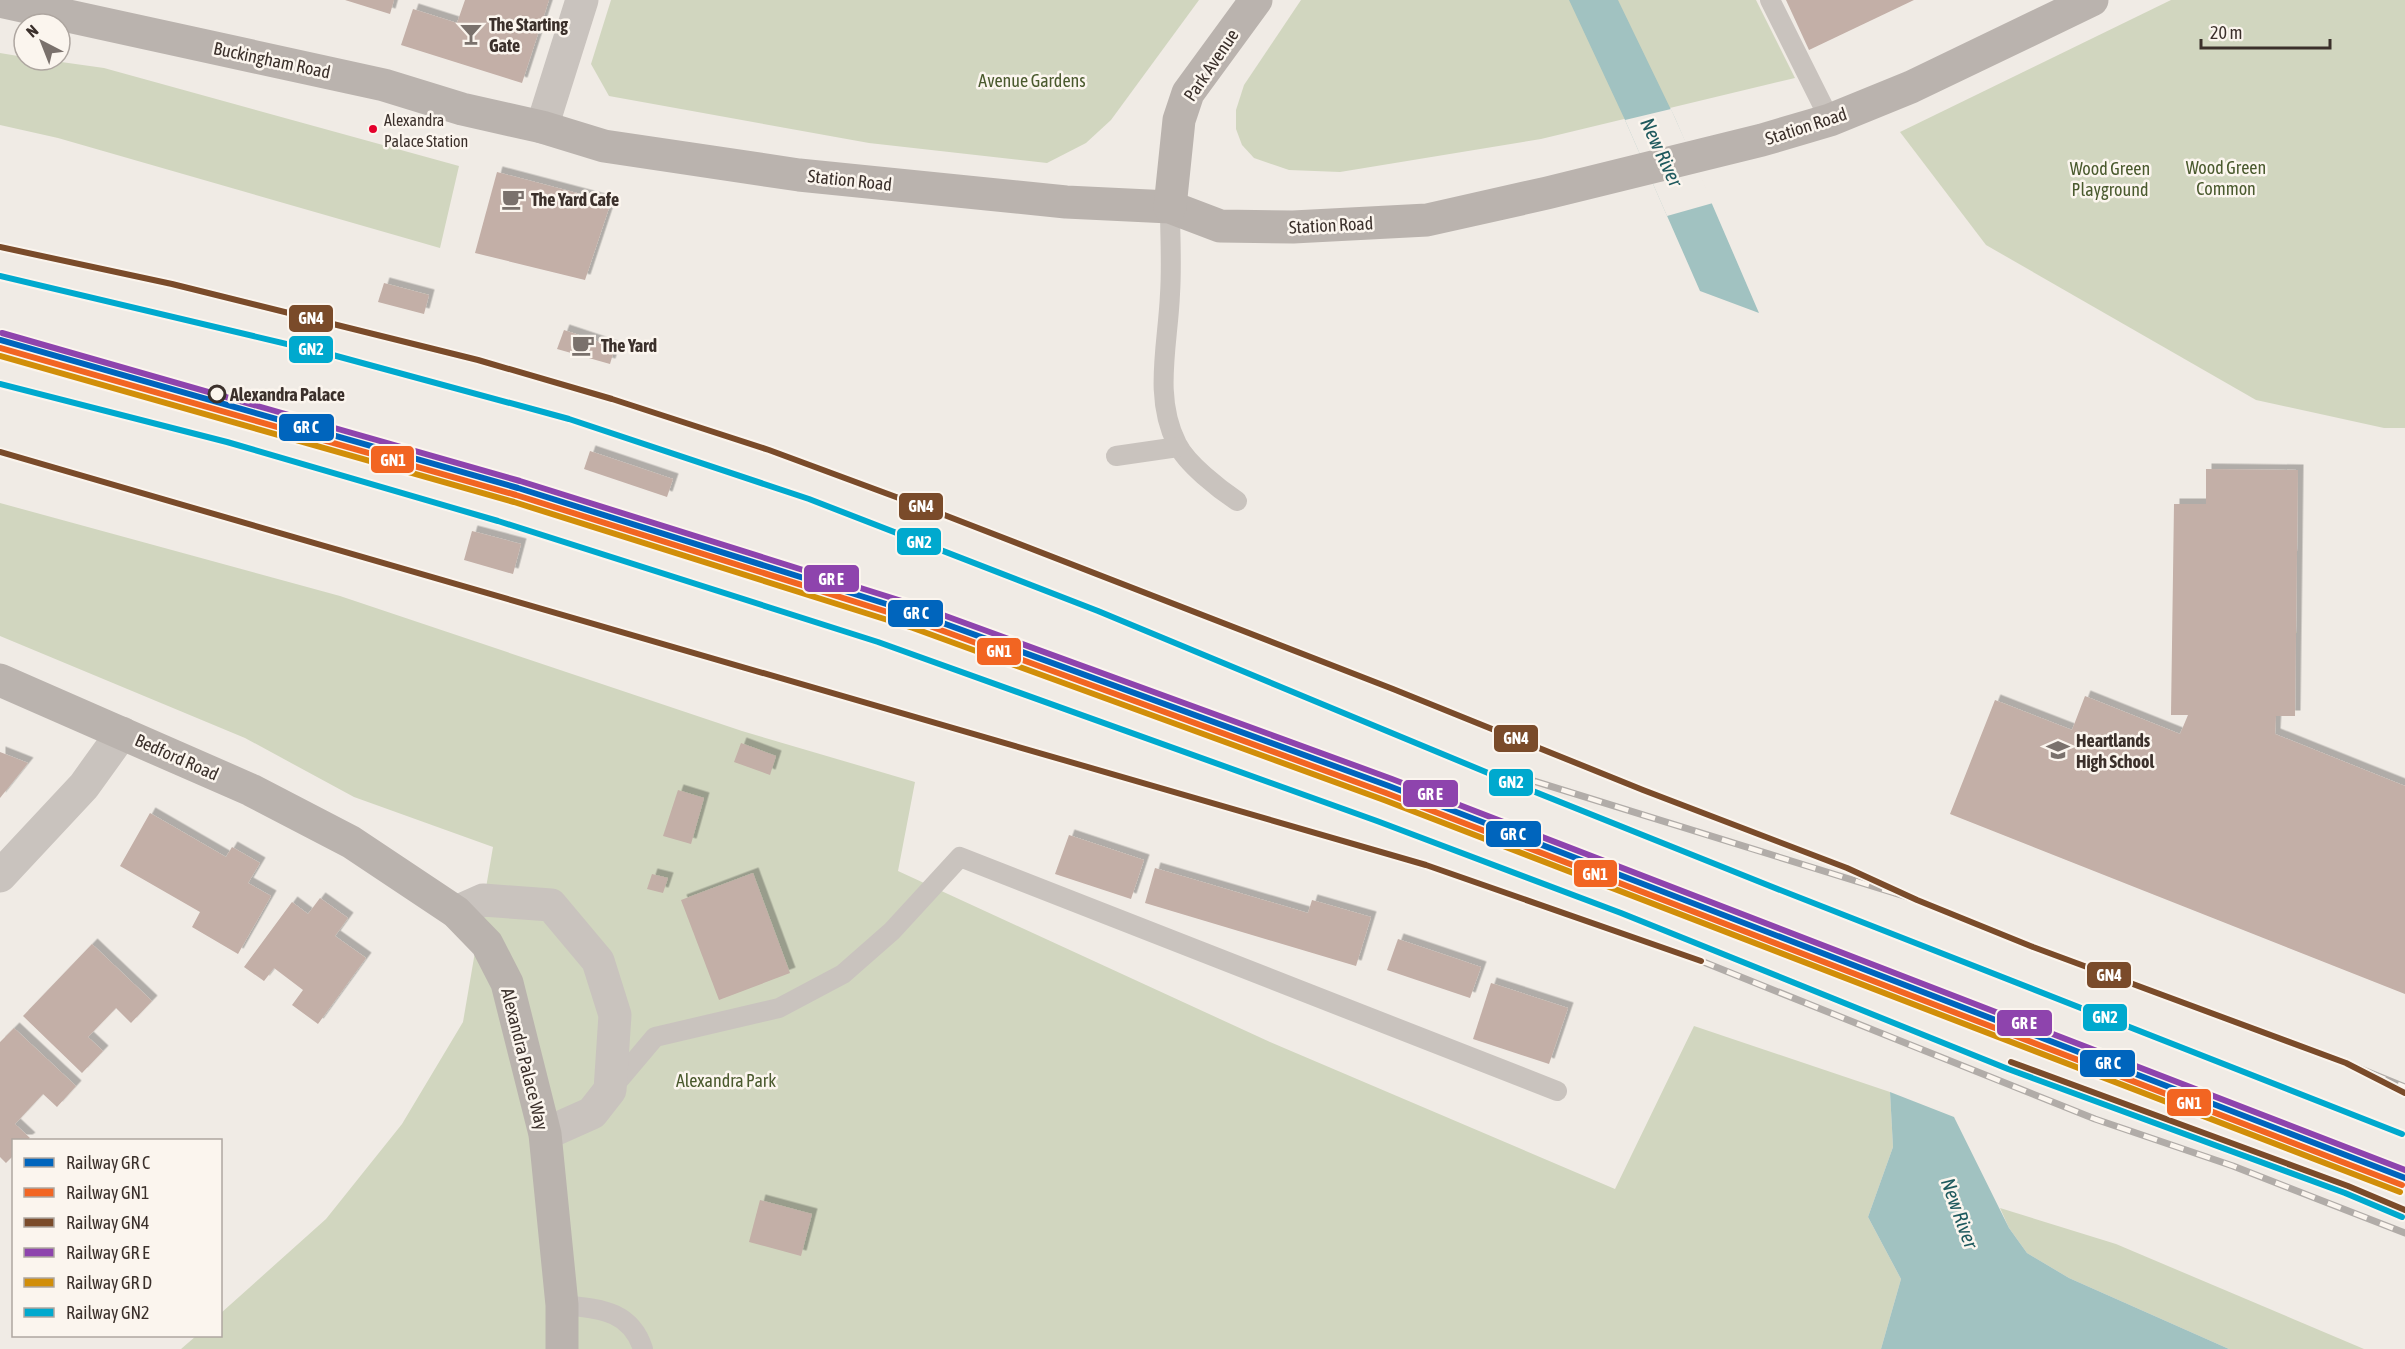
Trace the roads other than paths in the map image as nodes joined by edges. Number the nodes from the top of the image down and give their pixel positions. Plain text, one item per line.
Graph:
1 (582, 0) edge
2 (1256, 0) edge
3 (1770, 0) edge
4 (2092, 0) edge
5 (0, 1) edge
6 (1830, 120) junction
7 (542, 127) junction
8 (1170, 207) junction
9 (1178, 447) junction
10 (1116, 456) dead end
11 (1237, 501) dead end
12 (0, 680) edge
13 (122, 733) junction
14 (351, 842) joint
15 (0, 876) edge
16 (456, 912) junction
17 (610, 1090) junction
18 (1557, 1091) dead end
19 (545, 1134) junction
20 (561, 1305) junction
21 (562, 1349) edge
22 (643, 1349) edge

1 - 7 street
2 - 8 street, Park Avenue
3 - 6 lane
4 - 6 street, Station Road
5 - 7 street, Buckingham Road
6 - 8 street, Station Road
7 - 8 street, Station Road
8 - 9 lane
9 - 10 lane
9 - 11 lane
12 - 13 street, Bedford Road
13 - 14 street, Bedford Road
13 - 15 street
14 - 16 street, Alexandra Palace Way
16 - 17 street
16 - 19 street, Alexandra Palace Way
17 - 18 lane
17 - 19 street
19 - 20 street, Alexandra Palace Way
20 - 21 street, Alexandra Palace Way
20 - 22 lane

